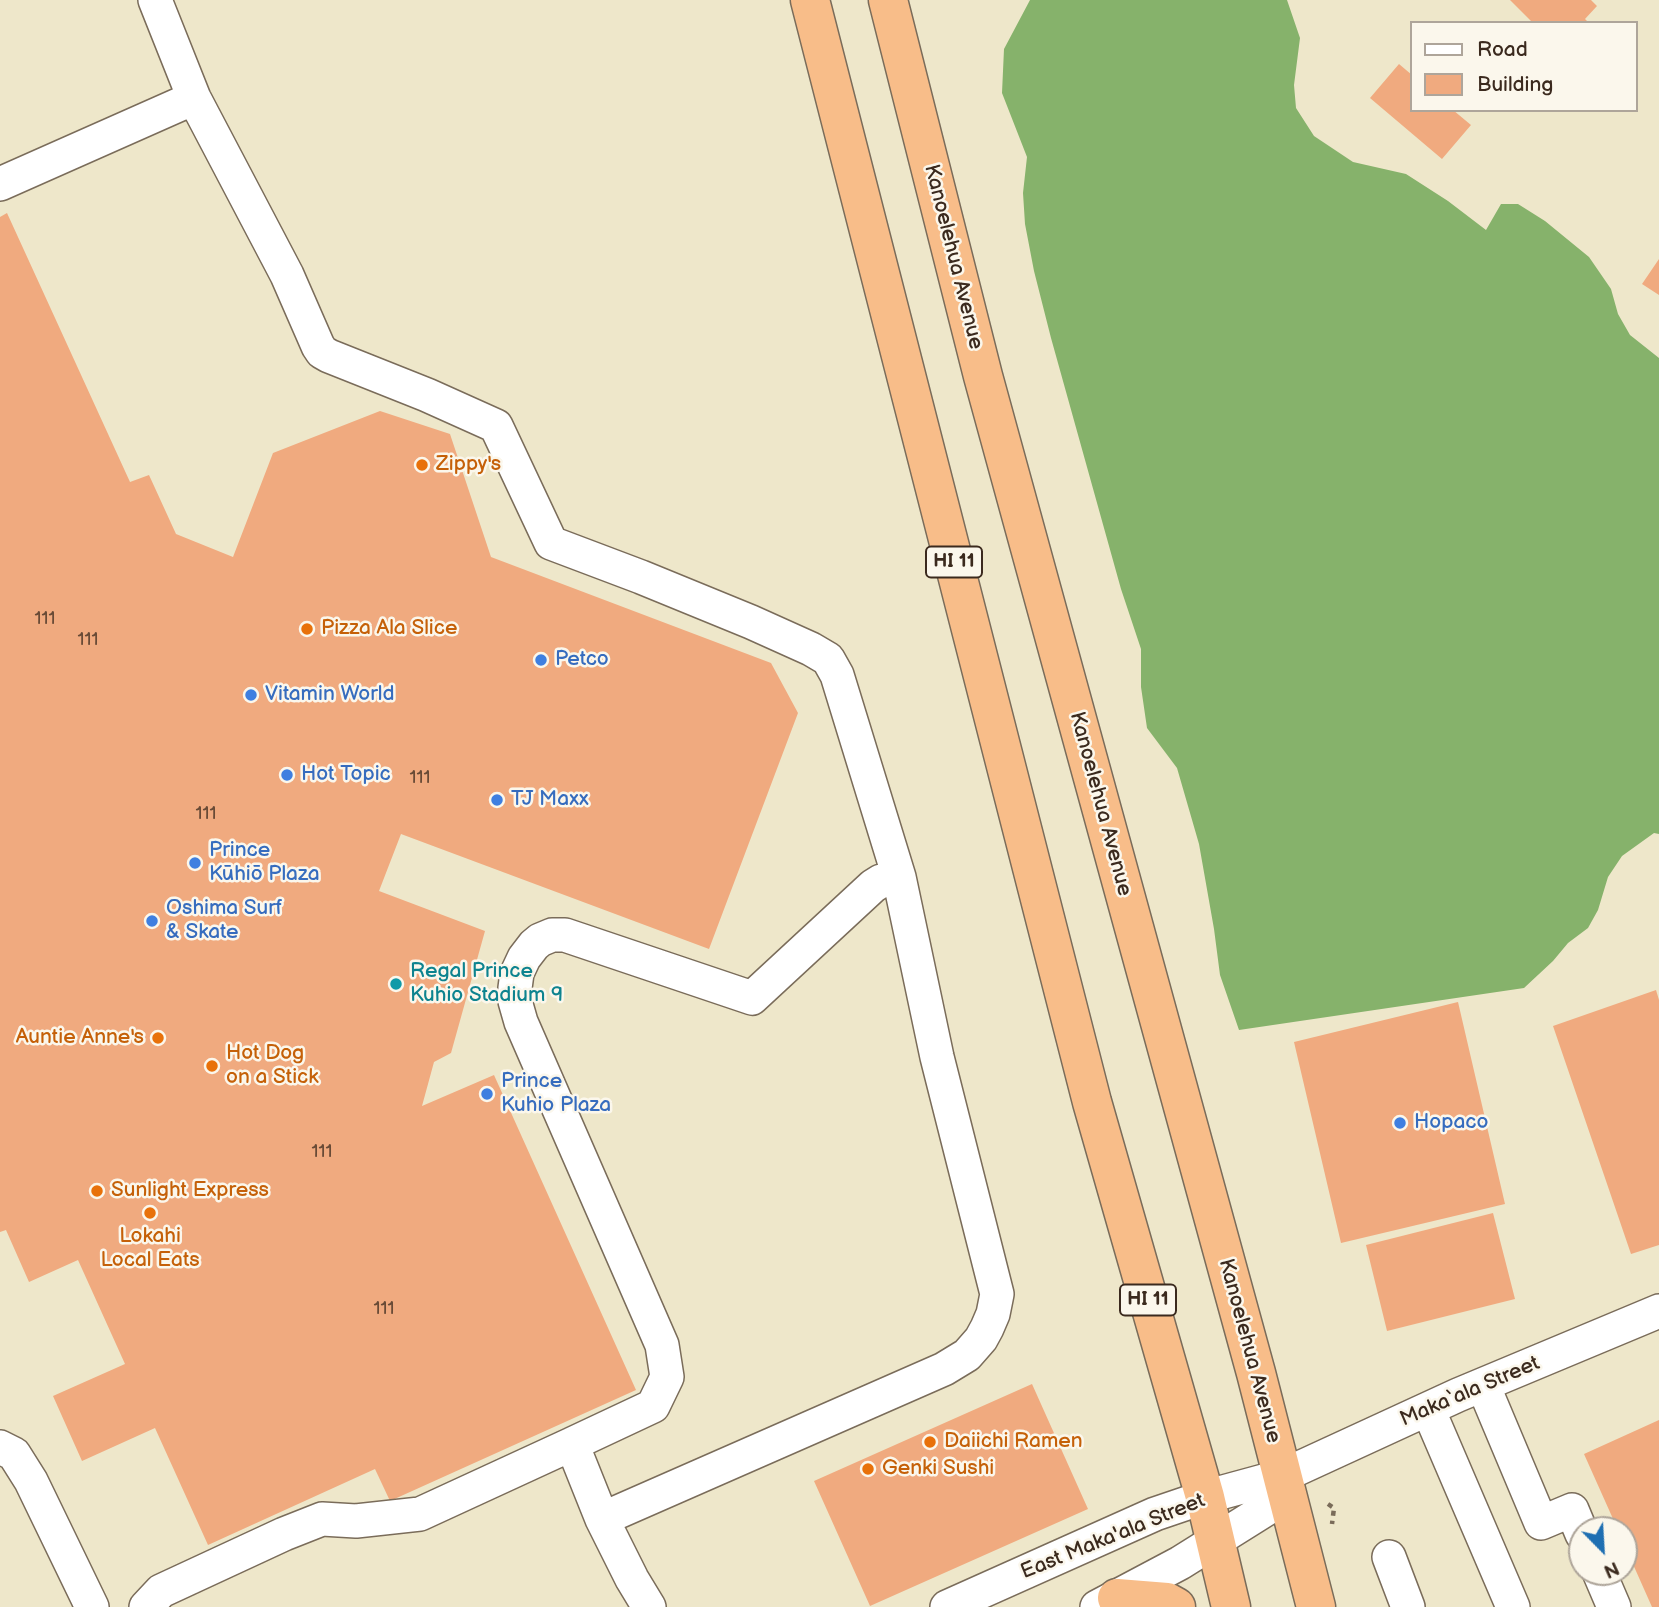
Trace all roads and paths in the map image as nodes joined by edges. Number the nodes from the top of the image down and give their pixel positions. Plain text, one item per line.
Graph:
1 (155, 0) edge
2 (810, 0) edge
3 (888, 0) edge
4 (194, 97) junction
5 (0, 184) edge
6 (899, 877) junction
7 (1659, 1311) edge
8 (1483, 1385) junction
9 (1428, 1409) junction
10 (572, 1444) junction
11 (0, 1447) edge
12 (1285, 1486) junction
13 (1205, 1497) junction
14 (1574, 1516) edge
15 (602, 1518) junction
16 (1216, 1541) junction
17 (1389, 1557) dead end
18 (1605, 1586) edge
19 (1107, 1602) edge
20 (92, 1607) edge
21 (146, 1607) edge
22 (649, 1607) edge
23 (947, 1607) edge
24 (1176, 1607) edge
25 (1231, 1607) edge
26 (1316, 1607) edge
27 (1408, 1607) edge
28 (1513, 1607) edge
29 (1614, 1607) edge

1 - 4 street
2 - 13 highway, HI 11
3 - 12 highway, Kanoelehua Avenue
4 - 5 street
4 - 6 street
6 - 10 street
6 - 15 street
7 - 8 street, Maka‘ala Street
8 - 9 street, Maka‘ala Street
8 - 14 street
9 - 12 street, Maka‘ala Street
9 - 28 street
10 - 15 street
10 - 21 street
11 - 20 street
12 - 13 street, East Maka'ala Street
12 - 16 street
12 - 26 highway, Kanoelehua Avenue
13 - 16 highway, HI 11
13 - 23 street, East Maka'ala Street
15 - 22 street
16 - 19 street
16 - 25 highway, HI 11
17 - 27 street
18 - 29 street
19 - 24 highway

